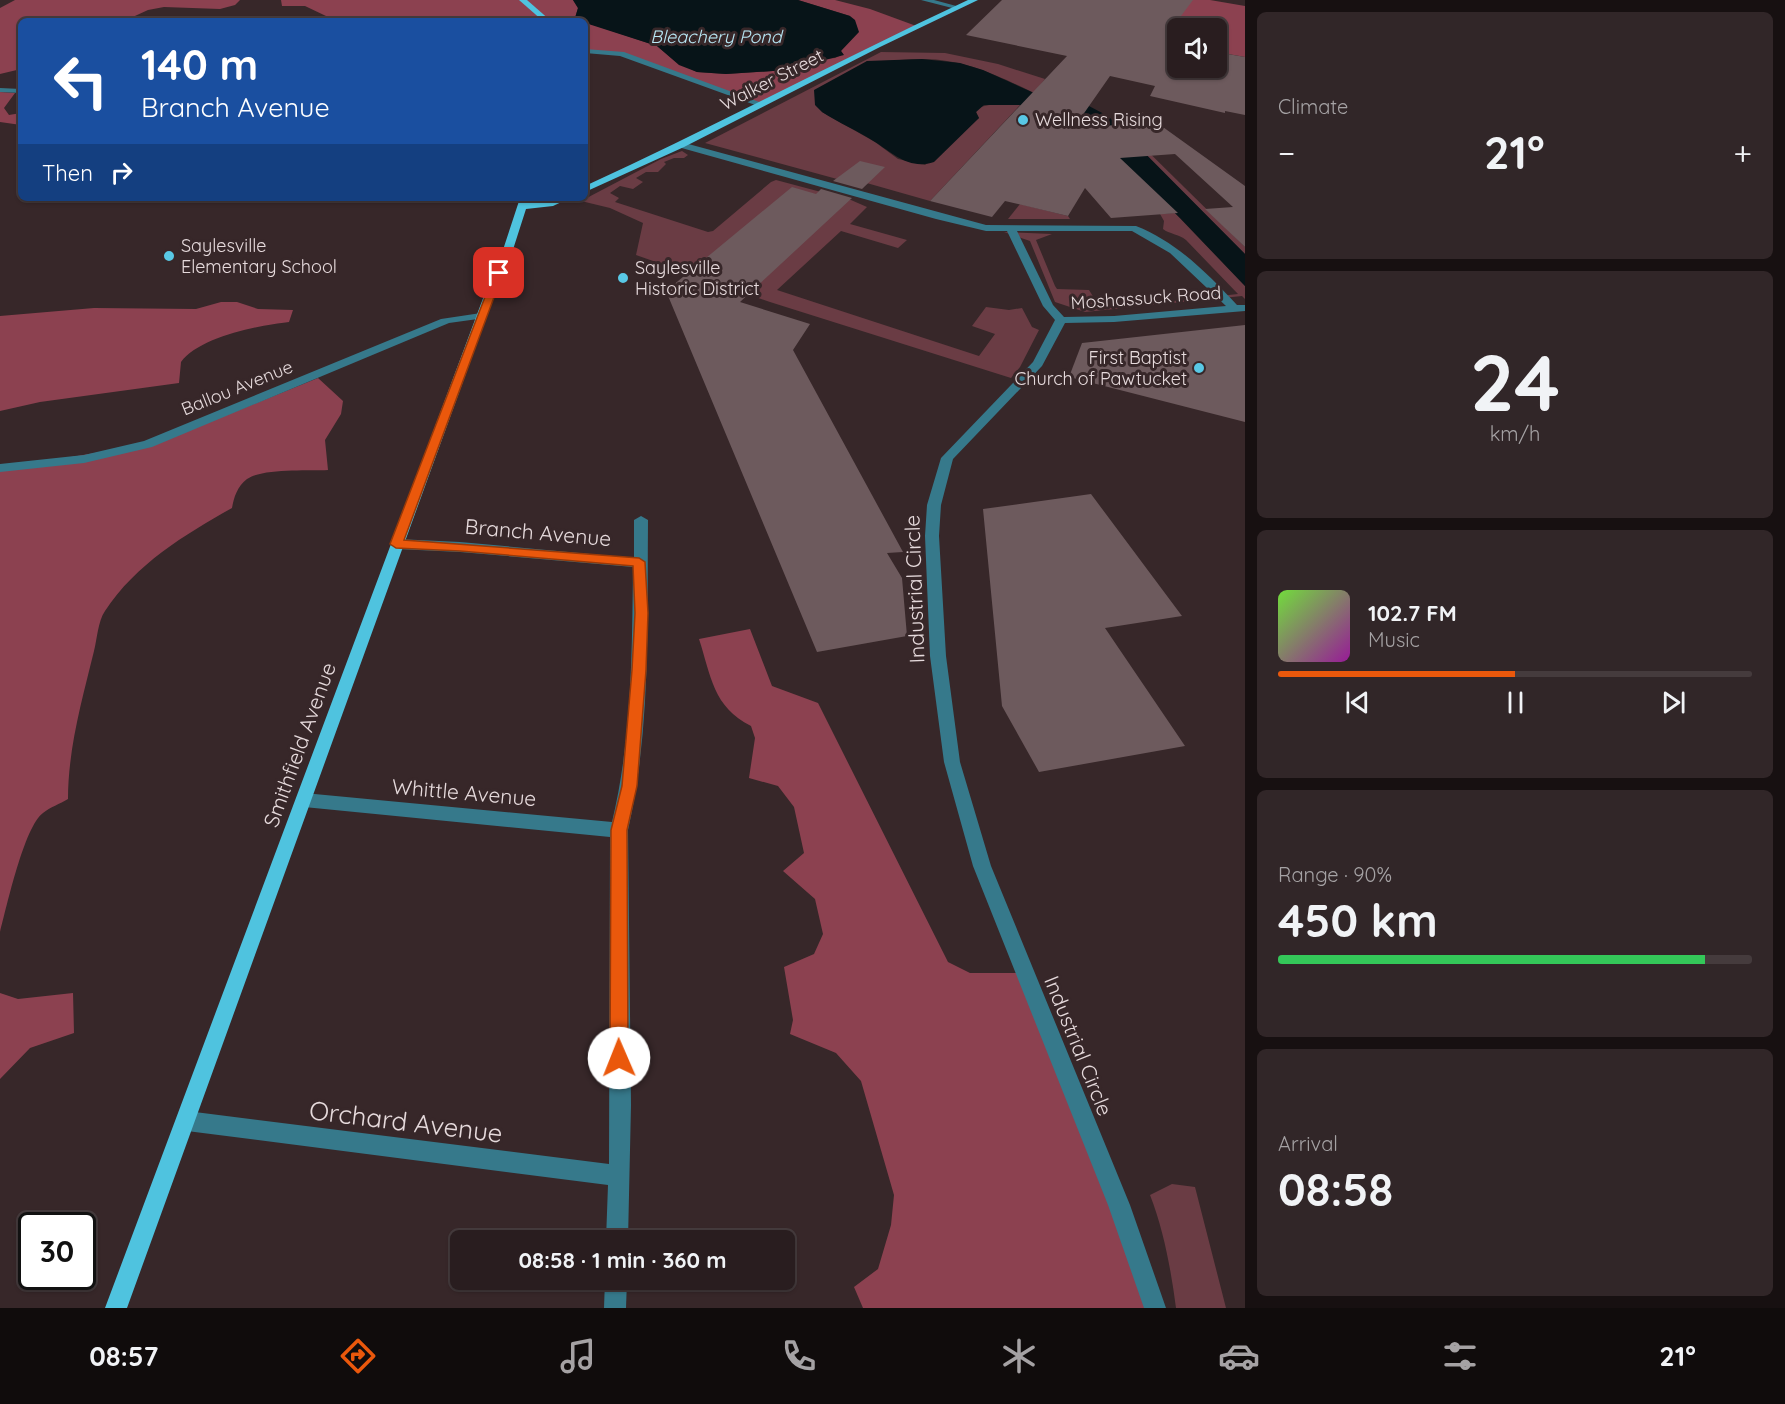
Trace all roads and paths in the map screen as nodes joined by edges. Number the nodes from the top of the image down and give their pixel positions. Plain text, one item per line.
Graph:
1 (523, 0) edge
2 (925, 0) edge
3 (974, 0) edge
4 (956, 7) junction
5 (544, 18) edge
6 (588, 51) edge
7 (0, 90) edge
8 (18, 91) edge
9 (761, 104) junction
10 (681, 145) junction
11 (588, 188) edge
12 (558, 201) edge
13 (524, 202) edge
14 (1011, 229) junction
15 (1233, 308) junction
16 (1245, 308) edge
17 (481, 316) junction
18 (1062, 320) junction
19 (0, 468) edge
20 (641, 520) dead end
21 (396, 544) junction
22 (639, 562) junction
23 (304, 800) junction
24 (619, 830) junction
25 (187, 1121) junction
26 (620, 1176) junction
27 (617, 1230) edge
28 (616, 1290) edge
29 (116, 1308) edge
30 (615, 1308) edge
31 (1155, 1308) edge

1 - 5 main road
2 - 4 street
3 - 4 main road, Walker Street
4 - 9 main road, Walker Street
6 - 9 street
7 - 8 street
9 - 10 main road, Walker Street
10 - 11 main road, Walker Street
10 - 14 street
12 - 13 main road
13 - 17 main road, Smithfield Avenue
14 - 15 street, Moshassuck Road
14 - 18 street
15 - 16 street
15 - 18 street, Moshassuck Road
17 - 19 street, Ballou Avenue
17 - 21 main road, Smithfield Avenue
18 - 31 street, Industrial Circle
20 - 22 street
21 - 22 street, Branch Avenue
21 - 23 main road, Smithfield Avenue
22 - 24 street
23 - 24 street, Whittle Avenue
23 - 25 main road, Smithfield Avenue
24 - 26 street
25 - 26 street, Orchard Avenue
25 - 29 main road, Smithfield Avenue
26 - 27 street
28 - 30 street

